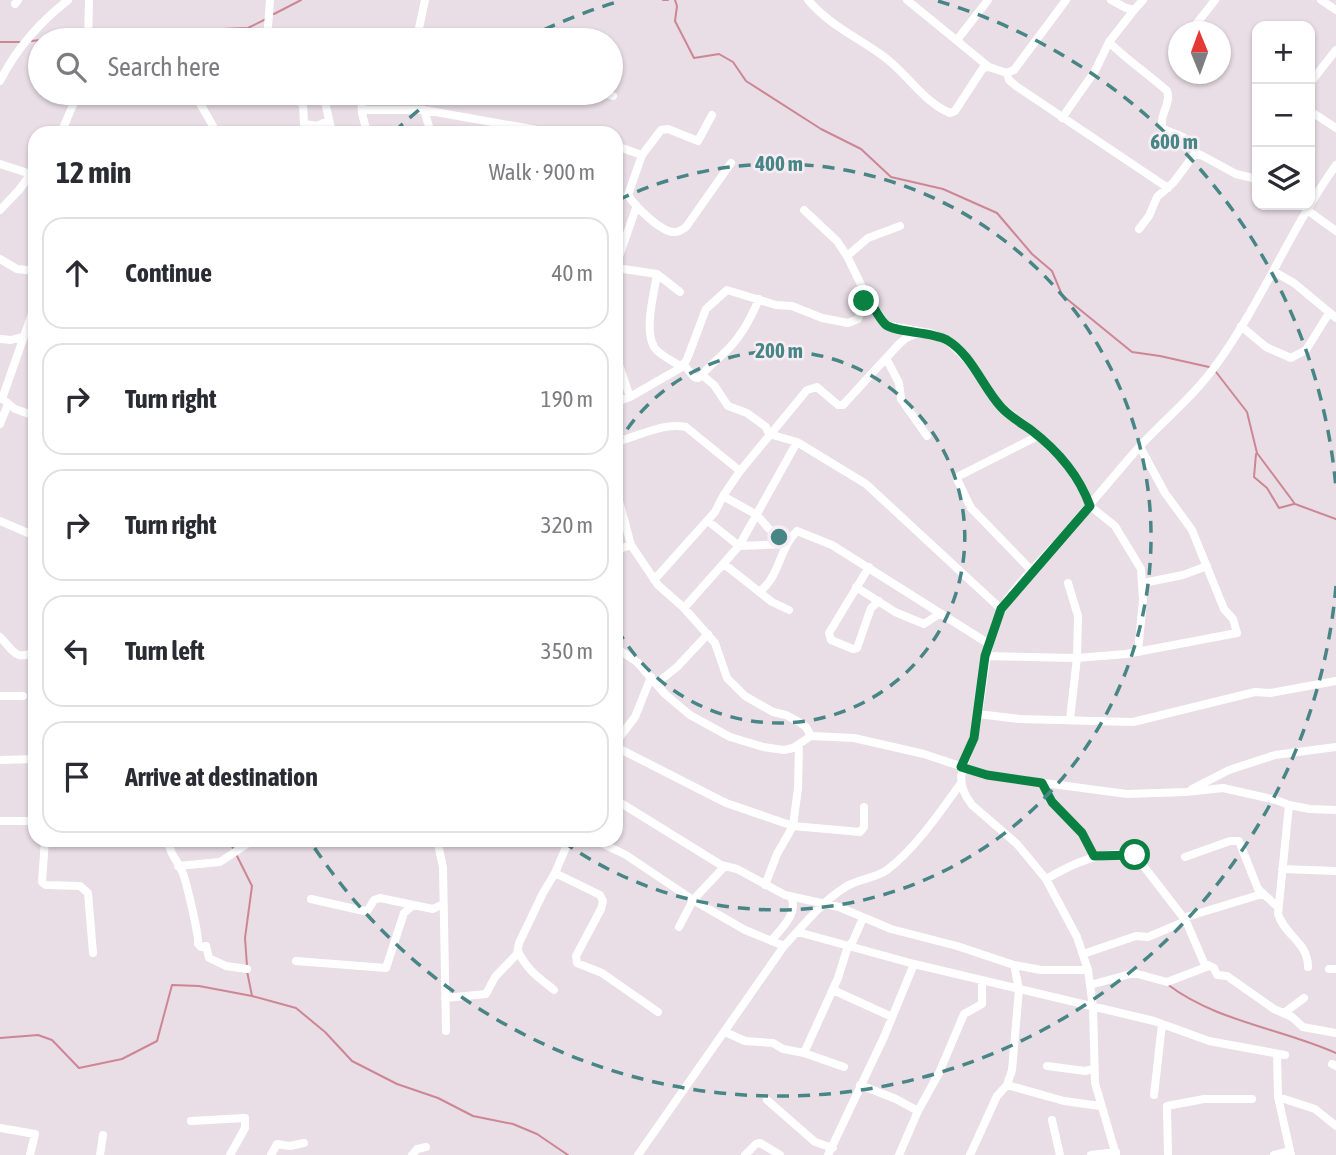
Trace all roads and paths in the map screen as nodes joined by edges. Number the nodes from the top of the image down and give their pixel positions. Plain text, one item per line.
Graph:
1 (68, 0) edge
2 (89, 0) edge
3 (270, 0) edge
4 (425, 0) edge
5 (808, 0) edge
6 (907, 0) edge
7 (988, 0) edge
8 (1111, 0) edge
9 (1143, 0) edge
10 (1215, 0) edge
11 (1321, 0) edge
12 (1063, 1) edge
13 (1134, 10) junction
14 (1336, 10) edge
15 (1199, 21) edge
16 (38, 28) edge
17 (88, 28) edge
18 (268, 28) edge
19 (419, 28) edge
20 (28, 39) edge
21 (957, 40) junction
22 (1110, 42) junction
23 (1336, 50) edge
24 (989, 66) junction
25 (1007, 73) junction
26 (1315, 77) edge
27 (0, 82) edge
28 (73, 105) edge
29 (201, 105) edge
30 (303, 105) edge
31 (325, 105) edge
32 (362, 105) edge
33 (362, 110) junction
34 (424, 110) junction
35 (1315, 114) edge
36 (712, 115) dead end
37 (1062, 118) junction
38 (328, 121) junction
39 (64, 126) edge
40 (213, 126) edge
41 (330, 126) edge
42 (365, 126) edge
43 (429, 126) edge
44 (514, 126) edge
45 (1336, 128) edge
46 (623, 148) edge
47 (1198, 154) junction
48 (642, 155) junction
49 (731, 163) dead end
50 (0, 164) edge
51 (1336, 165) edge
52 (28, 173) edge
53 (1252, 178) edge
54 (28, 180) edge
55 (1315, 186) edge
56 (1320, 187) junction
57 (1168, 188) junction
58 (1315, 196) edge
59 (636, 208) junction
60 (0, 210) edge
61 (804, 210) dead end
62 (1307, 210) joint
63 (900, 226) dead end
64 (1139, 229) dead end
65 (1336, 231) edge
66 (623, 246) edge
67 (847, 256) junction
68 (0, 259) edge
69 (623, 267) edge
70 (28, 270) edge
71 (1273, 271) junction
72 (657, 274) junction
73 (680, 292) dead end
74 (867, 297) junction
75 (759, 299) junction
76 (1332, 315) edge
77 (28, 323) edge
78 (1241, 326) junction
79 (920, 332) junction
80 (24, 333) junction
81 (28, 333) edge
82 (0, 339) edge
83 (886, 358) junction
84 (682, 366) junction
85 (702, 375) junction
86 (623, 376) edge
87 (630, 397) junction
88 (3, 400) edge
89 (623, 400) edge
90 (28, 413) edge
91 (0, 424) edge
92 (769, 433) junction
93 (927, 436) dead end
94 (1038, 436) junction
95 (623, 440) edge
96 (797, 442) junction
97 (1140, 447) junction
98 (740, 471) junction
99 (723, 496) junction
100 (1090, 506) junction
101 (757, 515) junction
102 (623, 516) edge
103 (0, 521) edge
104 (708, 521) junction
105 (28, 533) edge
106 (789, 542) junction
107 (631, 545) junction
108 (739, 546) junction
109 (623, 548) edge
110 (724, 564) junction
111 (1207, 566) junction
112 (869, 567) junction
113 (1032, 571) junction
114 (654, 580) junction
115 (1068, 583) dead end
116 (1143, 583) junction
117 (856, 587) junction
118 (759, 592) junction
119 (879, 601) junction
120 (684, 608) junction
121 (1001, 609) junction
122 (789, 610) dead end
123 (939, 614) junction
124 (708, 634) junction
125 (0, 637) edge
126 (989, 644) junction
127 (623, 652) edge
128 (1138, 652) junction
129 (28, 655) edge
130 (985, 656) junction
131 (1077, 658) junction
132 (653, 681) junction
133 (1336, 681) edge
134 (0, 696) edge
135 (23, 696) dead end
136 (978, 714) junction
137 (1070, 719) junction
138 (623, 733) edge
139 (811, 736) junction
140 (799, 745) junction
141 (1336, 747) edge
142 (623, 751) edge
143 (28, 759) edge
144 (0, 760) edge
145 (961, 767) junction
146 (961, 783) junction
147 (1042, 783) junction
148 (1186, 792) junction
149 (623, 804) edge
150 (1289, 805) junction
151 (863, 807) dead end
152 (1336, 810) edge
153 (0, 821) edge
154 (28, 821) edge
155 (793, 826) junction
156 (44, 847) edge
157 (170, 847) edge
158 (242, 847) edge
159 (439, 847) edge
160 (566, 847) edge
161 (609, 847) edge
162 (1094, 856) junction
163 (1185, 857) dead end
164 (178, 866) junction
165 (725, 866) junction
166 (1282, 869) junction
167 (1336, 871) edge
168 (555, 873) junction
169 (1046, 879) junction
170 (765, 885) junction
171 (1262, 894) junction
172 (791, 897) junction
173 (311, 899) dead end
174 (693, 900) junction
175 (824, 903) junction
176 (443, 904) junction
177 (413, 905) junction
178 (1278, 907) junction
179 (863, 918) junction
180 (1184, 920) junction
181 (679, 927) dead end
182 (798, 932) junction
183 (771, 941) junction
184 (785, 946) junction
185 (848, 946) junction
186 (518, 951) junction
187 (93, 953) dead end
188 (1083, 954) junction
189 (296, 961) dead end
190 (914, 964) junction
191 (1014, 965) junction
192 (1209, 966) junction
193 (1308, 967) dead end
194 (247, 969) dead end
195 (1088, 970) junction
196 (982, 980) junction
197 (1090, 985) junction
198 (1018, 989) junction
199 (554, 990) dead end
200 (833, 990) junction
201 (445, 998) junction
202 (1304, 998) dead end
203 (1093, 1007) junction
204 (657, 1012) dead end
205 (1284, 1013) junction
206 (892, 1017) junction
207 (1162, 1024) junction
208 (446, 1031) dead end
209 (725, 1032) junction
210 (1336, 1033) edge
211 (804, 1053) junction
212 (1047, 1066) dead end
213 (844, 1067) dead end
214 (1093, 1069) junction
215 (860, 1085) junction
216 (1007, 1085) junction
217 (1154, 1096) dead end
218 (1278, 1097) junction
219 (1252, 1099) dead end
220 (767, 1100) dead end
221 (1100, 1106) junction
222 (918, 1111) junction
223 (1052, 1119) dead end
224 (191, 1121) dead end
225 (1336, 1126) edge
226 (0, 1128) edge
227 (103, 1135) dead end
228 (304, 1143) dead end
229 (426, 1147) dead end
230 (831, 1152) edge
231 (1116, 1153) edge
232 (1291, 1153) edge
233 (30, 1155) edge
234 (100, 1155) edge
235 (230, 1155) edge
236 (271, 1155) edge
237 (412, 1155) edge
238 (638, 1155) edge
239 (745, 1155) edge
240 (780, 1155) edge
241 (899, 1155) edge
242 (970, 1155) edge
243 (1060, 1155) edge
244 (1091, 1155) edge
245 (1169, 1155) edge
246 (1274, 1155) edge

1 - 16 street
2 - 17 street
3 - 18 street
4 - 19 street
5 - 24 street
6 - 21 street
7 - 21 street
8 - 13 street
9 - 13 street
10 - 15 street
11 - 14 street
12 - 25 street
13 - 22 street
20 - 27 street
21 - 24 street
22 - 37 street
22 - 47 street
23 - 26 street
24 - 25 street
25 - 37 street
28 - 39 street
29 - 40 street
30 - 38 street
31 - 38 street
32 - 33 street
33 - 34 street
33 - 42 street
34 - 43 street
34 - 44 street
35 - 45 street
36 - 48 street
37 - 57 street
38 - 41 street
46 - 48 street
47 - 53 street
47 - 57 street
48 - 59 street
49 - 59 street
50 - 52 street
51 - 56 street
54 - 60 street
55 - 56 street
56 - 58 street
57 - 64 street
59 - 66 street
61 - 67 street
62 - 65 street
62 - 71 street
63 - 67 street
67 - 74 street
68 - 70 street
69 - 72 street
71 - 76 street
71 - 78 street
72 - 73 street
72 - 84 street
74 - 75 street
74 - 79 street
75 - 84 street
75 - 85 street
76 - 78 street
77 - 80 street
78 - 97 street
79 - 83 street
79 - 94 street
80 - 81 street
80 - 82 street
80 - 88 street
83 - 92 street
83 - 93 street
84 - 85 street
84 - 87 street
85 - 92 street
86 - 87 street
87 - 89 street
88 - 90 street
88 - 91 street
92 - 96 street
92 - 98 street
94 - 100 street
94 - 113 street
95 - 98 street
96 - 101 street
96 - 121 street
97 - 100 street
97 - 111 street
98 - 99 street
99 - 101 street
99 - 104 street
100 - 113 street
100 - 116 street
101 - 106 street
101 - 108 street
102 - 107 street
103 - 105 street
104 - 108 street
104 - 114 street
106 - 108 street
106 - 112 street
106 - 118 street
107 - 109 street
107 - 114 street
108 - 110 street
110 - 118 street
110 - 120 street
111 - 116 street
111 - 128 street
112 - 117 street
112 - 123 street
113 - 121 street
114 - 120 street
115 - 131 street
116 - 128 street
117 - 119 street
117 - 119 street
118 - 122 street
119 - 123 street
120 - 124 street
121 - 126 street
123 - 126 street
124 - 132 street
124 - 139 street
125 - 129 street
126 - 130 street
127 - 132 street
128 - 131 street
130 - 131 street
130 - 136 street
131 - 137 street
132 - 138 street
132 - 140 street
133 - 137 street
134 - 135 street
136 - 137 street
136 - 145 street
139 - 140 street
139 - 145 street
140 - 155 street
141 - 148 street
142 - 155 street
143 - 144 street
145 - 146 street
145 - 147 street
146 - 169 street
146 - 175 street
147 - 148 street
147 - 162 street
148 - 150 street
149 - 165 street
150 - 152 street
150 - 166 street
151 - 155 street
153 - 154 street
155 - 170 street
156 - 187 street
157 - 164 street
158 - 164 street
159 - 176 street
160 - 168 street
161 - 174 street
162 - 169 street
162 - 180 street
163 - 171 street
164 - 194 street
165 - 170 street
165 - 174 street
166 - 167 street
166 - 178 street
168 - 186 street
168 - 204 street
169 - 188 street
170 - 172 street
171 - 178 street
171 - 180 street
172 - 175 street
172 - 183 street
173 - 177 street
174 - 181 street
174 - 183 street
175 - 179 street
175 - 182 street
176 - 177 street
176 - 201 street
177 - 189 street
178 - 193 street
179 - 185 street
179 - 191 street
180 - 188 street
180 - 192 street
182 - 184 street
182 - 185 street
183 - 184 street
184 - 209 street
185 - 190 street
185 - 200 street
186 - 199 street
186 - 201 street
188 - 195 street
190 - 196 street
190 - 206 street
191 - 195 street
191 - 198 street
192 - 197 street
192 - 205 street
195 - 197 street
196 - 198 street
196 - 222 street
197 - 203 street
198 - 203 street
198 - 216 street
200 - 206 street
200 - 211 street
201 - 208 street
202 - 205 street
203 - 207 street
203 - 214 street
205 - 210 street
206 - 215 street
207 - 217 street
207 - 218 street
209 - 211 street
209 - 238 street
211 - 213 street
212 - 214 street
214 - 221 street
215 - 222 street
215 - 230 street
216 - 221 street
216 - 242 street
218 - 225 street
218 - 232 street
219 - 245 street
220 - 230 street
221 - 231 street
222 - 241 street
223 - 243 street
224 - 235 street
226 - 233 street
227 - 234 street
228 - 236 street
229 - 237 street
231 - 244 street
232 - 246 street
239 - 240 street

